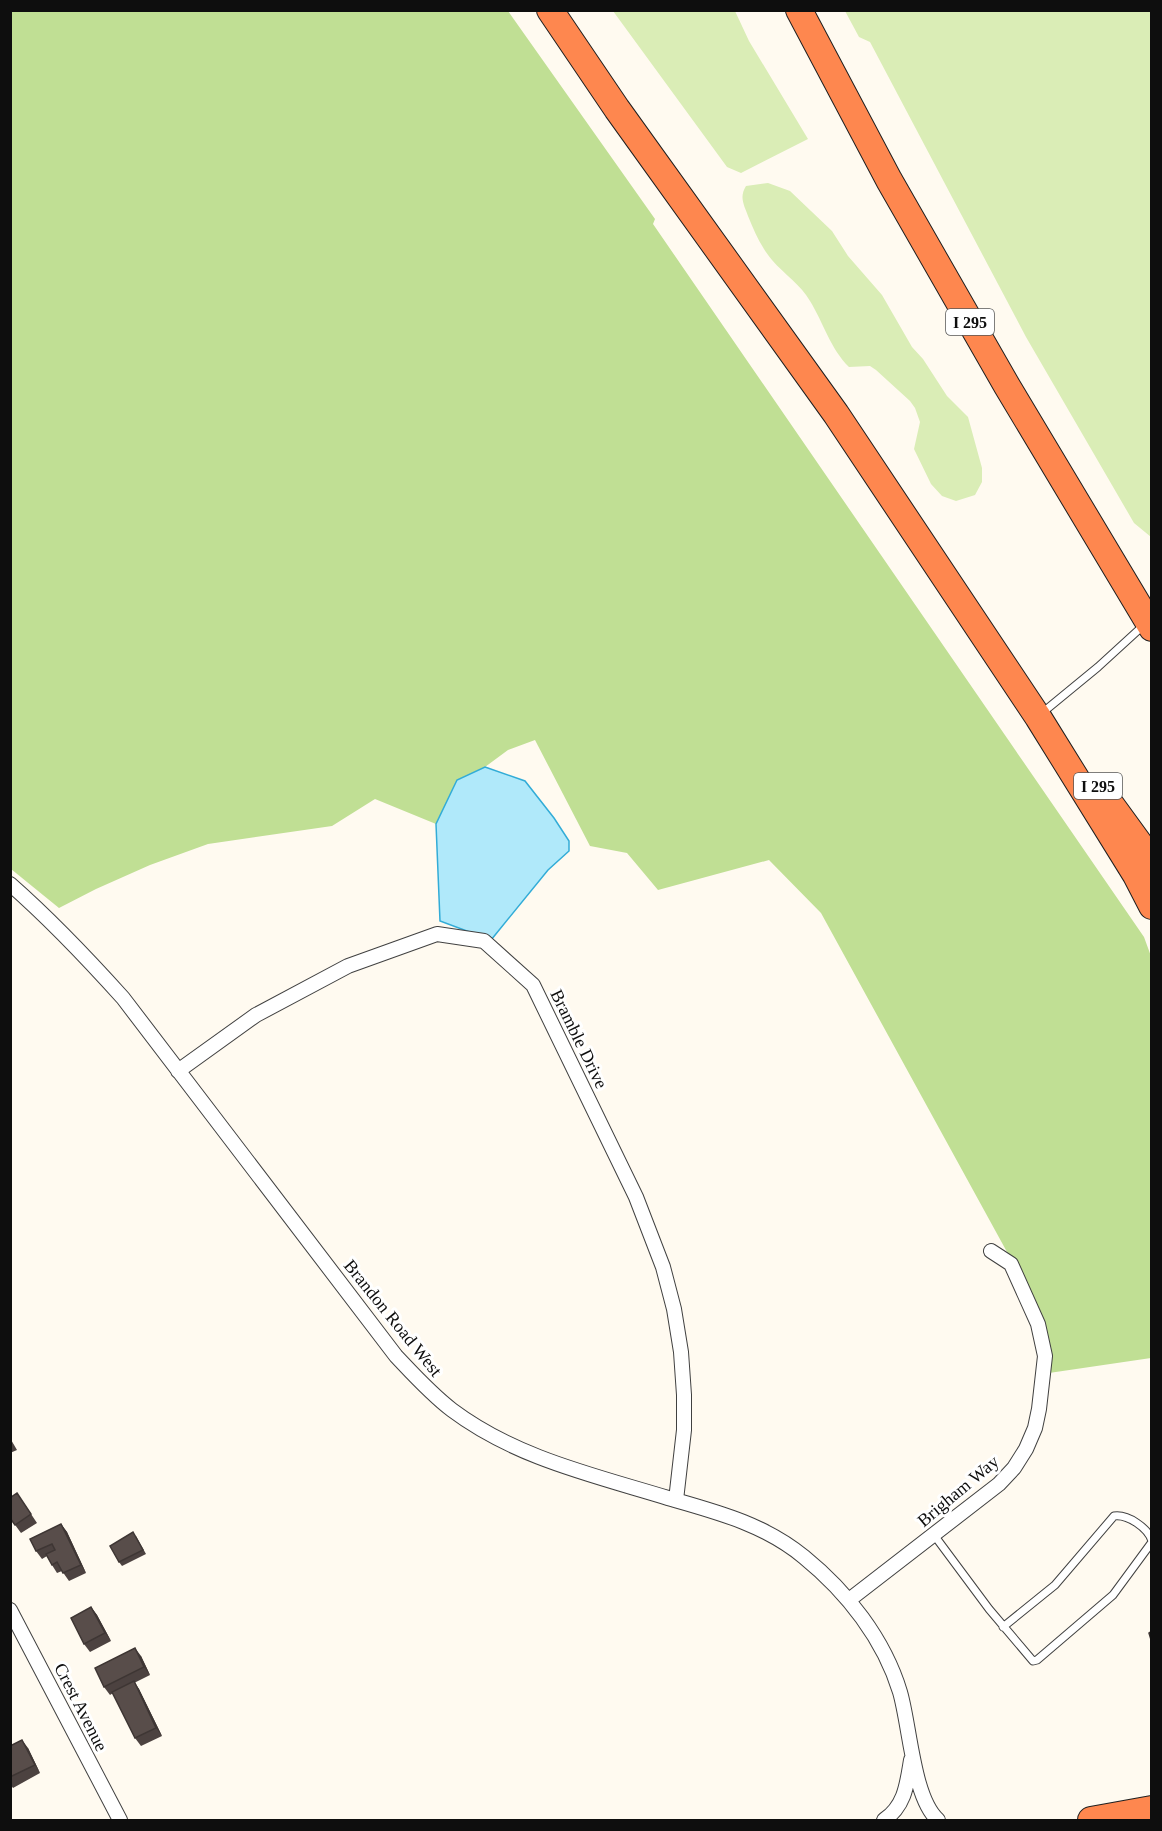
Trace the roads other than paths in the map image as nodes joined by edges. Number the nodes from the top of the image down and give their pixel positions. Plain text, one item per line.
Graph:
1 (550, 10) edge
2 (799, 10) edge
3 (1150, 622) edge
4 (1038, 717) junction
5 (1152, 861) edge
6 (10, 884) edge
7 (1152, 906) edge
8 (178, 1071) junction
9 (991, 1251) dead end
10 (676, 1500) junction
11 (934, 1535) junction
12 (1152, 1542) edge
13 (849, 1600) junction
14 (10, 1610) edge
15 (1003, 1627) junction
16 (913, 1752) junction
17 (1152, 1809) edge
18 (120, 1821) edge
19 (884, 1821) edge
20 (938, 1821) edge
21 (1091, 1821) edge

1 - 4 highway, I 295
2 - 3 highway, I 295
3 - 4 lane
4 - 5 highway, I 295
4 - 7 highway
6 - 8 street, Brandon Road West
8 - 10 street, Brandon Road West
8 - 10 street, Bramble Drive
9 - 11 street, Brigham Way
10 - 13 street, Brandon Road West
11 - 13 street, Brigham Way
11 - 15 lane
12 - 15 lane
12 - 15 lane
13 - 16 street, Brandon Road West
14 - 18 street, Crest Avenue
16 - 19 street, Brandon Road West
16 - 20 street, Brandon Road West
17 - 21 highway

